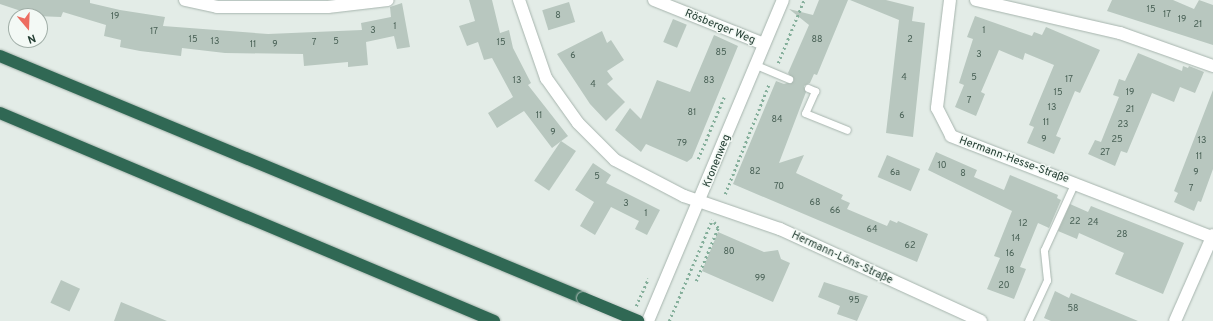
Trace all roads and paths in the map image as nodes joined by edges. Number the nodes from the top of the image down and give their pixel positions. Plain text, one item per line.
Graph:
1 (185, 0) edge
2 (388, 0) edge
3 (519, 0) edge
4 (654, 0) edge
5 (783, 0) edge
6 (804, 0) edge
7 (950, 0) edge
8 (976, 0) edge
9 (764, 44) junction
10 (0, 56) edge
11 (756, 65) junction
12 (1213, 66) edge
13 (774, 72) junction
14 (789, 79) dead end
15 (808, 88) dead end
16 (0, 114) edge
17 (846, 130) dead end
18 (1075, 182) junction
19 (700, 202) junction
20 (720, 206) junction
21 (712, 220) junction
22 (1213, 236) edge
23 (696, 280) dead end
24 (494, 321) edge
25 (638, 321) edge
26 (648, 321) edge
27 (669, 321) edge
28 (981, 321) edge
29 (1028, 321) edge
30 (1175, 321) edge

1 - 2 street
3 - 19 street, Hermann-Löns-Straße
4 - 9 street, Rösberger Weg
5 - 9 street, Kronenweg
6 - 13 path
7 - 18 street, Hermann-Hesse-Straße
8 - 12 street
9 - 11 street, Kronenweg
10 - 25 highway, bridge
11 - 13 lane
11 - 19 street, Kronenweg
13 - 14 lane
13 - 20 path
15 - 17 lane
16 - 24 highway
18 - 22 street, Hermann-Hesse-Straße
18 - 29 lane, Hermann-Hesse-Straße
19 - 20 street, Hermann-Löns-Straße
19 - 26 street, Kronenweg
20 - 21 path
20 - 28 street, Hermann-Löns-Straße
21 - 23 path
21 - 27 path
22 - 30 street

